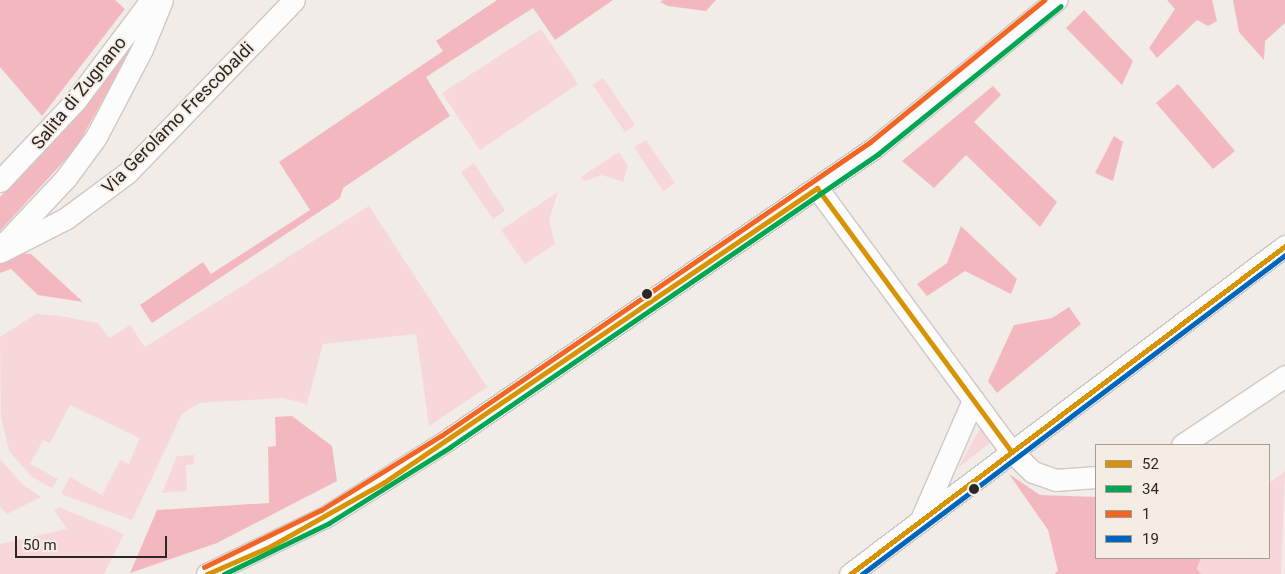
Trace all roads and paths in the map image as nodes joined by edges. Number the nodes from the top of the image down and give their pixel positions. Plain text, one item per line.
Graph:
1 (151, 0) edge
2 (162, 0) edge
3 (294, 0) edge
4 (1056, 0) edge
5 (0, 181) edge
6 (817, 188) junction
7 (1285, 246) edge
8 (0, 248) edge
9 (0, 252) edge
10 (1285, 376) edge
11 (973, 400) junction
12 (1183, 444) edge
13 (1011, 451) junction
14 (1095, 477) edge
15 (922, 518) junction
16 (207, 574) edge
17 (850, 574) edge

1 - 5 street, Salita di Zugnano
2 - 8 street
3 - 9 street, Via Gerolamo Frescobaldi
4 - 6 street
6 - 11 street
6 - 16 street
7 - 13 street
10 - 12 street
11 - 13 street
11 - 15 street
13 - 14 street
13 - 15 street
15 - 17 street

